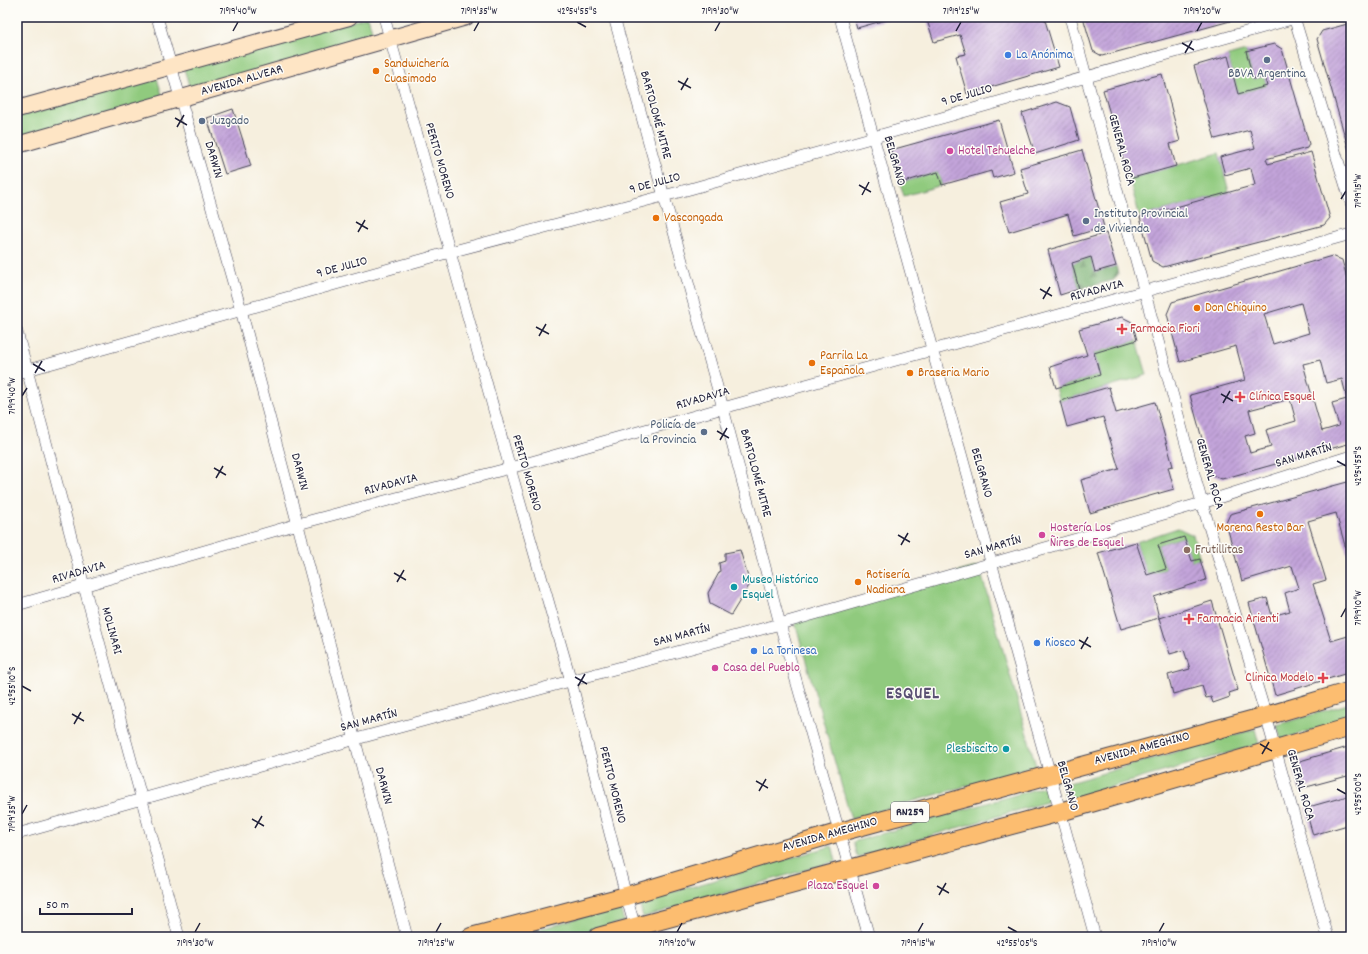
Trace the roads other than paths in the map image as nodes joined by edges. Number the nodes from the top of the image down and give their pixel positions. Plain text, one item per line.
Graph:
1 (156, 17) edge
2 (350, 17) edge
3 (384, 17) edge
4 (466, 17) edge
5 (614, 17) edge
6 (840, 17) edge
7 (1070, 17) edge
8 (1295, 17) edge
9 (389, 39) junction
10 (171, 66) junction
11 (1086, 77) junction
12 (181, 99) junction
13 (17, 109) edge
14 (873, 137) junction
15 (17, 145) edge
16 (663, 196) junction
17 (1351, 203) edge
18 (1351, 234) edge
19 (450, 252) junction
20 (1144, 292) junction
21 (241, 310) junction
22 (17, 332) edge
23 (932, 350) junction
24 (22, 371) edge
25 (723, 408) junction
26 (1351, 456) edge
27 (510, 468) junction
28 (1202, 503) junction
29 (298, 524) junction
30 (992, 563) junction
31 (84, 586) junction
32 (17, 605) edge
33 (780, 624) junction
34 (571, 680) junction
35 (1351, 690) edge
36 (1266, 716) junction
37 (1351, 727) edge
38 (356, 739) junction
39 (1275, 748) junction
40 (1049, 774) junction
41 (143, 799) junction
42 (1060, 812) junction
43 (840, 832) junction
44 (17, 834) edge
45 (850, 869) junction
46 (626, 896) junction
47 (636, 932) edge
48 (179, 937) edge
49 (407, 937) edge
50 (471, 937) edge
51 (598, 937) edge
52 (869, 937) edge
53 (1095, 937) edge
54 (1328, 937) edge

1 - 10 street, DARWIN
2 - 10 main road
3 - 9 street, PERITO MORENO
4 - 9 main road, AVENIDA ALVEAR
5 - 16 street, BARTOLOMÉ MITRE
6 - 14 street, BELGRANO
7 - 11 street, GENERAL ROCA
8 - 11 street, 9 DE JULIO
8 - 17 street
9 - 12 main road, AVENIDA ALVEAR
9 - 19 street, PERITO MORENO
10 - 12 street, DARWIN
10 - 13 main road
11 - 14 street, 9 DE JULIO
11 - 20 street, GENERAL ROCA
12 - 15 main road, AVENIDA ALVEAR
12 - 21 street, DARWIN
14 - 16 street, 9 DE JULIO
14 - 23 street, BELGRANO
16 - 19 street, 9 DE JULIO
16 - 25 street, BARTOLOMÉ MITRE
18 - 20 street, RIVADAVIA
19 - 21 street, 9 DE JULIO
19 - 27 street, PERITO MORENO
20 - 23 street, RIVADAVIA
20 - 28 street, GENERAL ROCA
21 - 24 street, 9 DE JULIO
21 - 29 street, DARWIN
22 - 24 street, MOLINARI
23 - 25 street, RIVADAVIA
23 - 30 street, BELGRANO
24 - 31 street, MOLINARI
25 - 27 street, RIVADAVIA
25 - 33 street, BARTOLOMÉ MITRE
26 - 28 street, SAN MARTÍN
27 - 29 street, RIVADAVIA
27 - 34 street, PERITO MORENO
28 - 30 street, SAN MARTÍN
28 - 36 street, GENERAL ROCA
29 - 31 street, RIVADAVIA
29 - 38 street, DARWIN
30 - 33 street, SAN MARTÍN
30 - 40 street, BELGRANO
31 - 32 street, RIVADAVIA
31 - 41 street, MOLINARI
33 - 34 street, SAN MARTÍN
33 - 43 street, BARTOLOMÉ MITRE
34 - 38 street, SAN MARTÍN
34 - 46 street, PERITO MORENO
35 - 36 highway, AVENIDA AMEGHINO / RN259
36 - 39 street, GENERAL ROCA
36 - 40 highway, AVENIDA AMEGHINO / RN259
37 - 39 highway
38 - 41 street, SAN MARTÍN
38 - 49 street, DARWIN
39 - 42 highway
39 - 54 street, GENERAL ROCA
40 - 42 street, BELGRANO
40 - 43 highway, AVENIDA AMEGHINO / RN259
41 - 44 street, SAN MARTÍN
41 - 48 street, MOLINARI
42 - 45 highway
42 - 53 street, BELGRANO
43 - 45 street, BARTOLOMÉ MITRE
43 - 46 highway, AVENIDA AMEGHINO / RN259
45 - 47 highway
45 - 52 street, BARTOLOMÉ MITRE
46 - 47 street, PERITO MORENO
46 - 50 highway, AVENIDA AMEGHINO / RN259
47 - 51 highway

